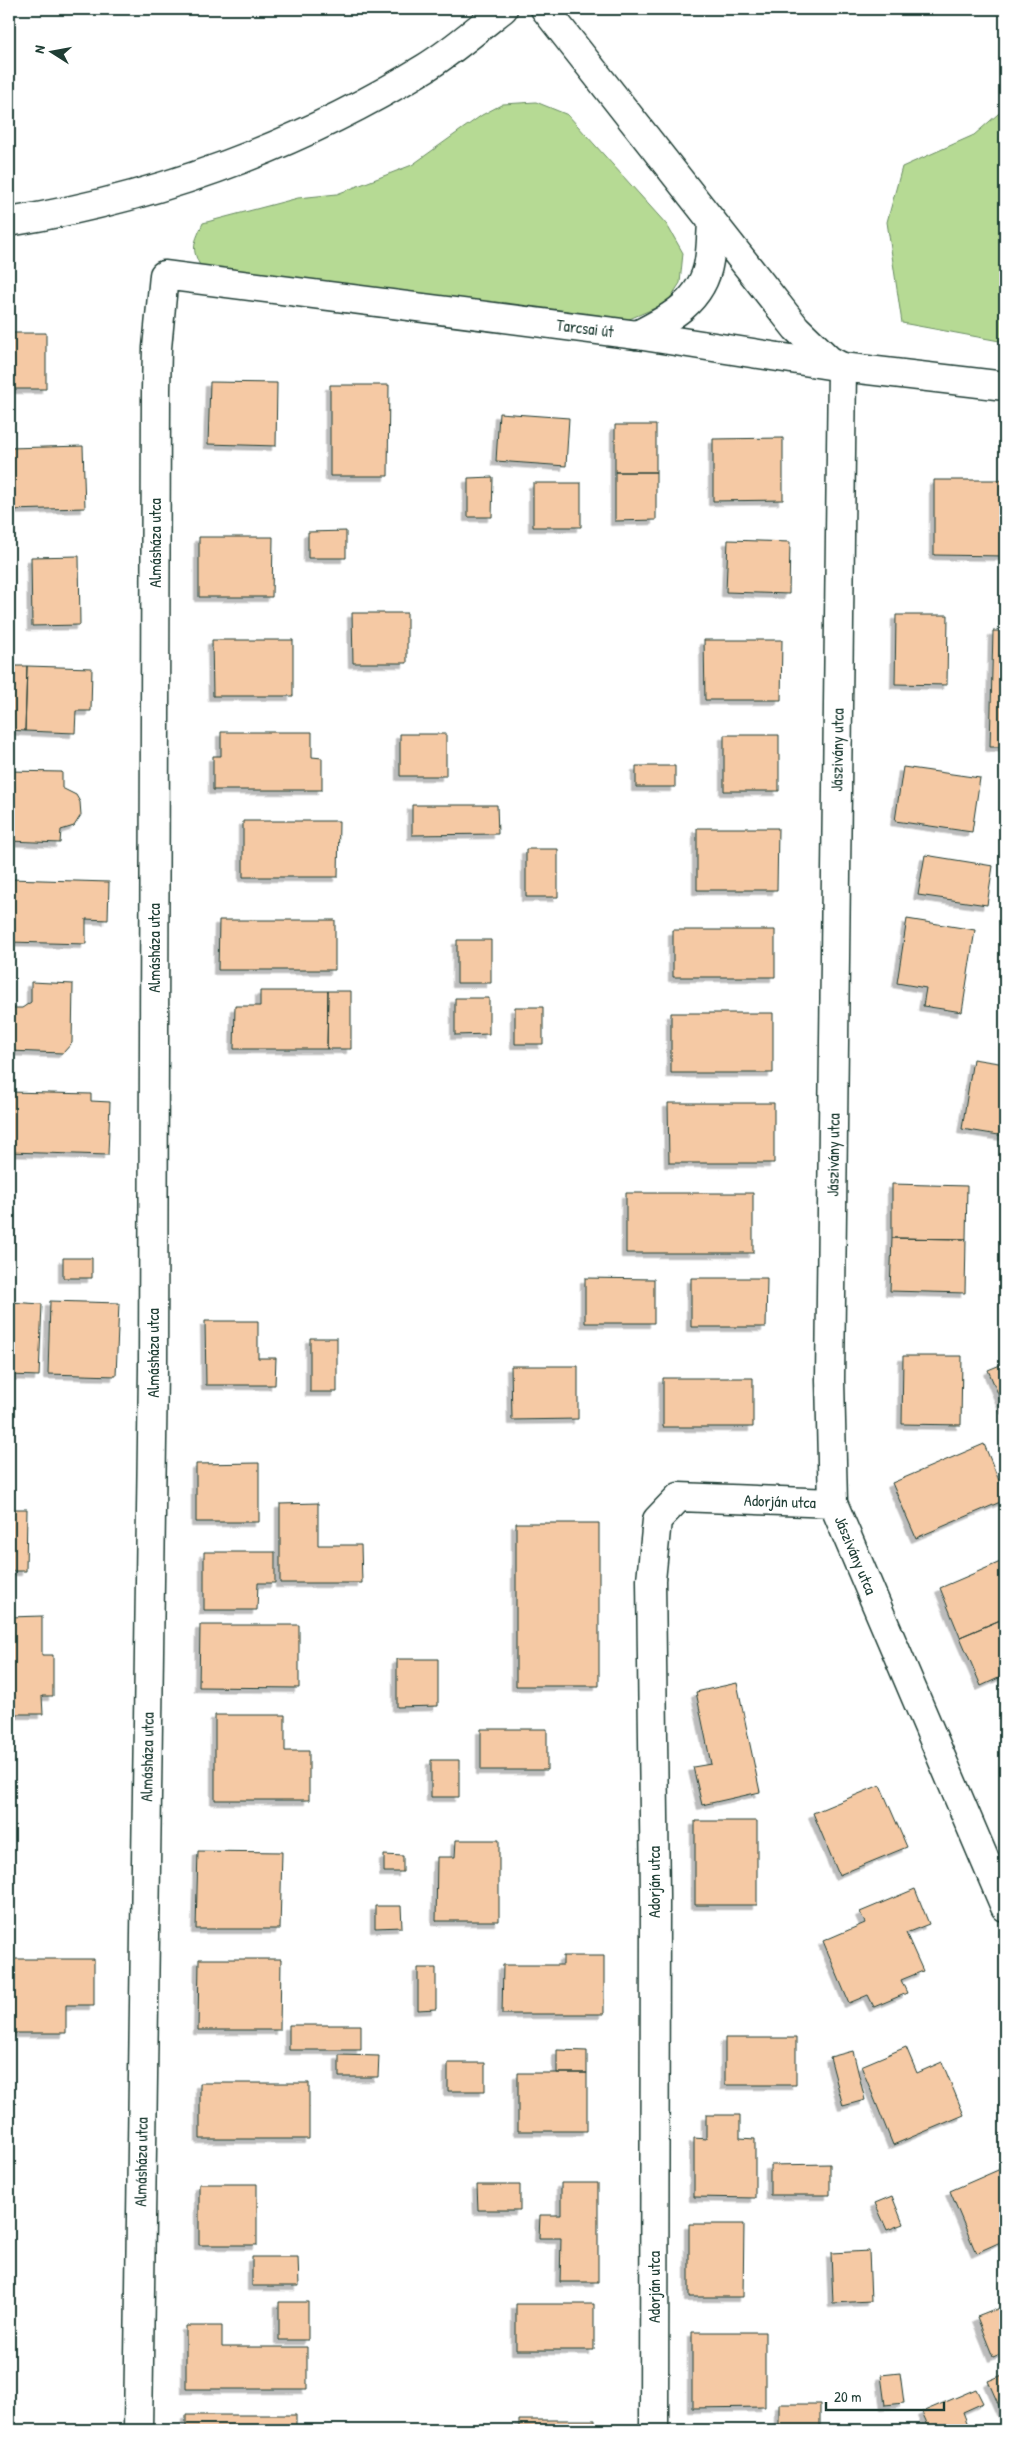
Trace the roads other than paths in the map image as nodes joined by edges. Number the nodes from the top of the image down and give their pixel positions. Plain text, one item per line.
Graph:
1 (503, 9) edge
2 (545, 9) edge
3 (9, 222) edge
4 (712, 223) junction
5 (164, 275) joint
6 (637, 334) junction
7 (842, 367) junction
8 (1005, 386) edge
9 (833, 1503) junction
10 (1005, 1907) edge
11 (138, 2430) edge
12 (654, 2430) edge

1 - 3 street
2 - 4 street
4 - 6 street
4 - 7 street
5 - 6 street, Tarcsai út
5 - 11 street, Almásháza utca
6 - 7 street, Tarcsai út
7 - 8 street, Tarcsai út
7 - 9 street, Jászivány utca
9 - 10 street, Jászivány utca
9 - 12 street, Adorján utca

